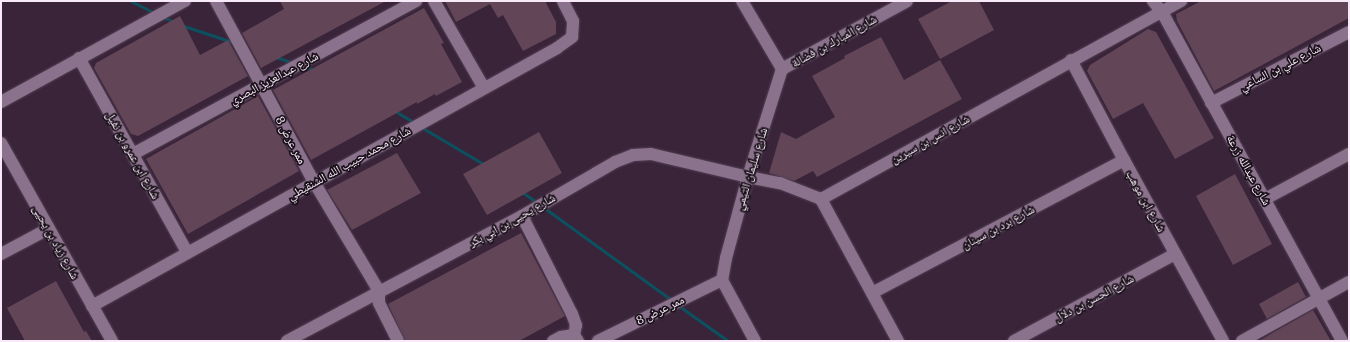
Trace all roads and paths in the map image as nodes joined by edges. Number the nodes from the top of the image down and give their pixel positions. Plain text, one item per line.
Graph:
1 (184, 1) edge
2 (216, 1) edge
3 (416, 1) edge
4 (434, 1) edge
5 (563, 1) edge
6 (742, 1) edge
7 (907, 1) edge
8 (1153, 1) edge
9 (1181, 1) edge
10 (1162, 12) junction
11 (1349, 32) edge
12 (79, 58) junction
13 (1071, 60) junction
14 (782, 69) junction
15 (261, 85) junction
16 (484, 88) junction
17 (1, 102) edge
18 (1210, 103) junction
19 (1, 143) edge
20 (133, 154) junction
21 (1349, 154) edge
22 (1124, 160) junction
23 (748, 177) junction
24 (314, 182) junction
25 (821, 199) junction
26 (1265, 199) junction
27 (522, 216) junction
28 (48, 229) junction
29 (188, 252) junction
30 (1, 254) edge
31 (1175, 254) junction
32 (722, 280) junction
33 (1349, 282) edge
34 (379, 292) junction
35 (872, 293) junction
36 (1319, 299) junction
37 (92, 306) junction
38 (576, 338) edge
39 (112, 341) edge
40 (287, 341) edge
41 (398, 341) edge
42 (553, 341) edge
43 (598, 341) edge
44 (755, 341) edge
45 (898, 341) edge
46 (1014, 341) edge
47 (1223, 341) edge
48 (1242, 341) edge
49 (1342, 341) edge

1 - 12 street
2 - 15 street, ممر عرض 8
3 - 15 street, شارع عبدالعزيز البصري
4 - 16 street
5 - 16 street, شارع محمد حبيب الله الشنقيطي
6 - 14 street
7 - 14 street, شارع المبارك بن فضالة
8 - 10 street, شارع عبدالله زرعة
9 - 10 street, شارع انس بن سيرين
10 - 13 street, شارع انس بن سيرين
10 - 18 street, شارع عبدالله زرعة
11 - 18 street, شارع علي بن الساعي
12 - 17 street
12 - 20 street, شارع ابن عمرو بن نفيل
13 - 22 street, شارع ابن موهب
13 - 25 street, شارع انس بن سيرين
14 - 23 street, شارع سليمان التيمي
15 - 20 street, شارع عبدالعزيز البصري
15 - 24 street, ممر عرض 8
16 - 24 street, شارع محمد حبيب الله الشنقيطي
18 - 26 street, شارع عبدالله زرعة
19 - 28 street, شارع زياد بن يحيى
20 - 29 street, شارع ابن عمرو بن نفيل
21 - 26 street
22 - 31 street, شارع ابن موهب
22 - 35 street, شارع برد بن سينان
23 - 25 street, شارع يحيى بن ابي بكر
23 - 27 street, شارع يحيى بن ابي بكر
23 - 32 street, شارع سليمان التيمي
24 - 29 street, شارع محمد حبيب الله الشنقيطي
24 - 34 street, ممر عرض 8
25 - 35 street
26 - 36 street, شارع عبدالله زرعة
27 - 34 street, شارع يحيى بن ابي بكر
27 - 38 street
28 - 30 street
28 - 37 street, شارع زياد بن يحيى
29 - 37 street, شارع محمد حبيب الله الشنقيطي
31 - 46 street, شارع الحسن بن دلال
31 - 47 street, شارع ابن موهب
32 - 43 street, ممر عرض 8
32 - 44 street
33 - 36 street
34 - 40 street, شارع يحيى بن ابي بكر
34 - 41 street, ممر عرض 8
35 - 45 street
36 - 48 street
36 - 49 street, شارع عبدالله زرعة
37 - 39 street, شارع زياد بن يحيى
38 - 42 street

